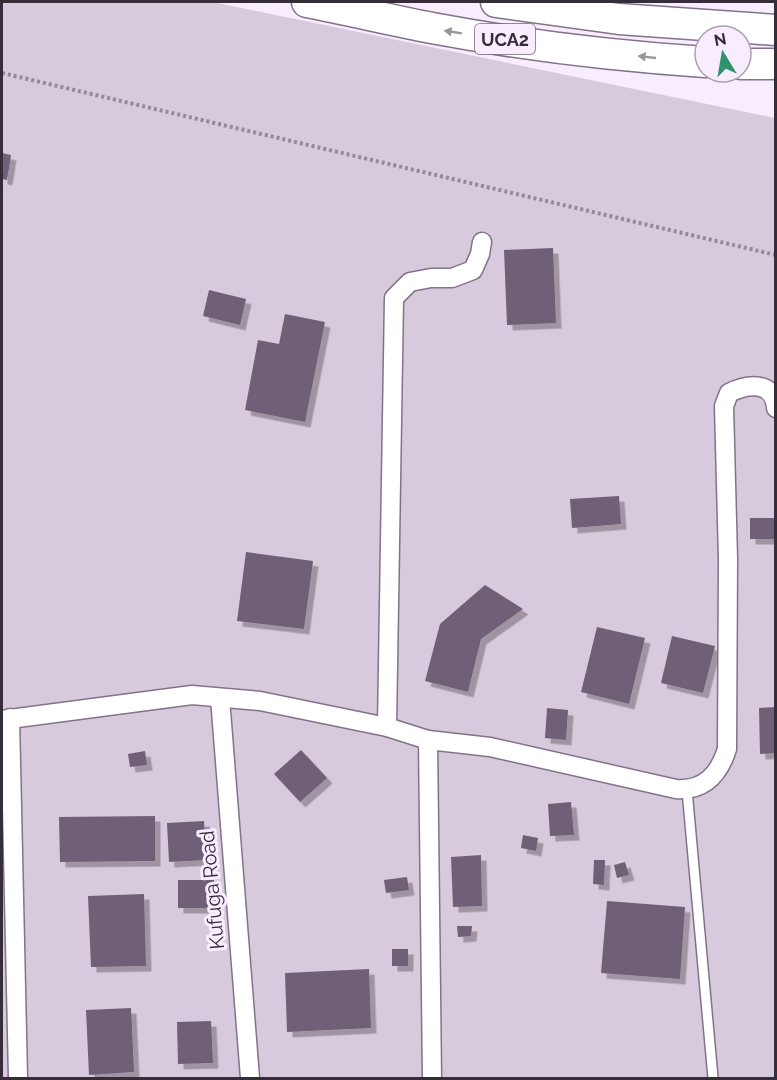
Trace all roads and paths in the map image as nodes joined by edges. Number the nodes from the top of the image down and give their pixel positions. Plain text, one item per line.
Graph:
1 (307, 2) edge
2 (496, 2) edge
3 (776, 30) edge
4 (693, 61) edge
5 (753, 64) edge
6 (776, 64) edge
7 (2, 73) edge
8 (482, 242) dead end
9 (776, 255) edge
10 (776, 408) edge
11 (220, 698) junction
12 (6, 719) edge
13 (387, 726) junction
14 (428, 740) junction
15 (687, 790) junction
16 (7, 842) edge
17 (18, 1078) edge
18 (250, 1078) edge
19 (432, 1078) edge
20 (713, 1078) edge

4 -> 1 highway, UCA2
2 - 3 highway, UCA2
5 - 6 highway
7 - 9 path
8 - 13 street
10 - 15 street
11 - 12 street
11 - 13 street
11 - 18 street, Kufuga Road
12 - 16 street
13 - 14 street
14 - 15 street
14 - 19 street
15 - 20 lane
16 - 17 street

